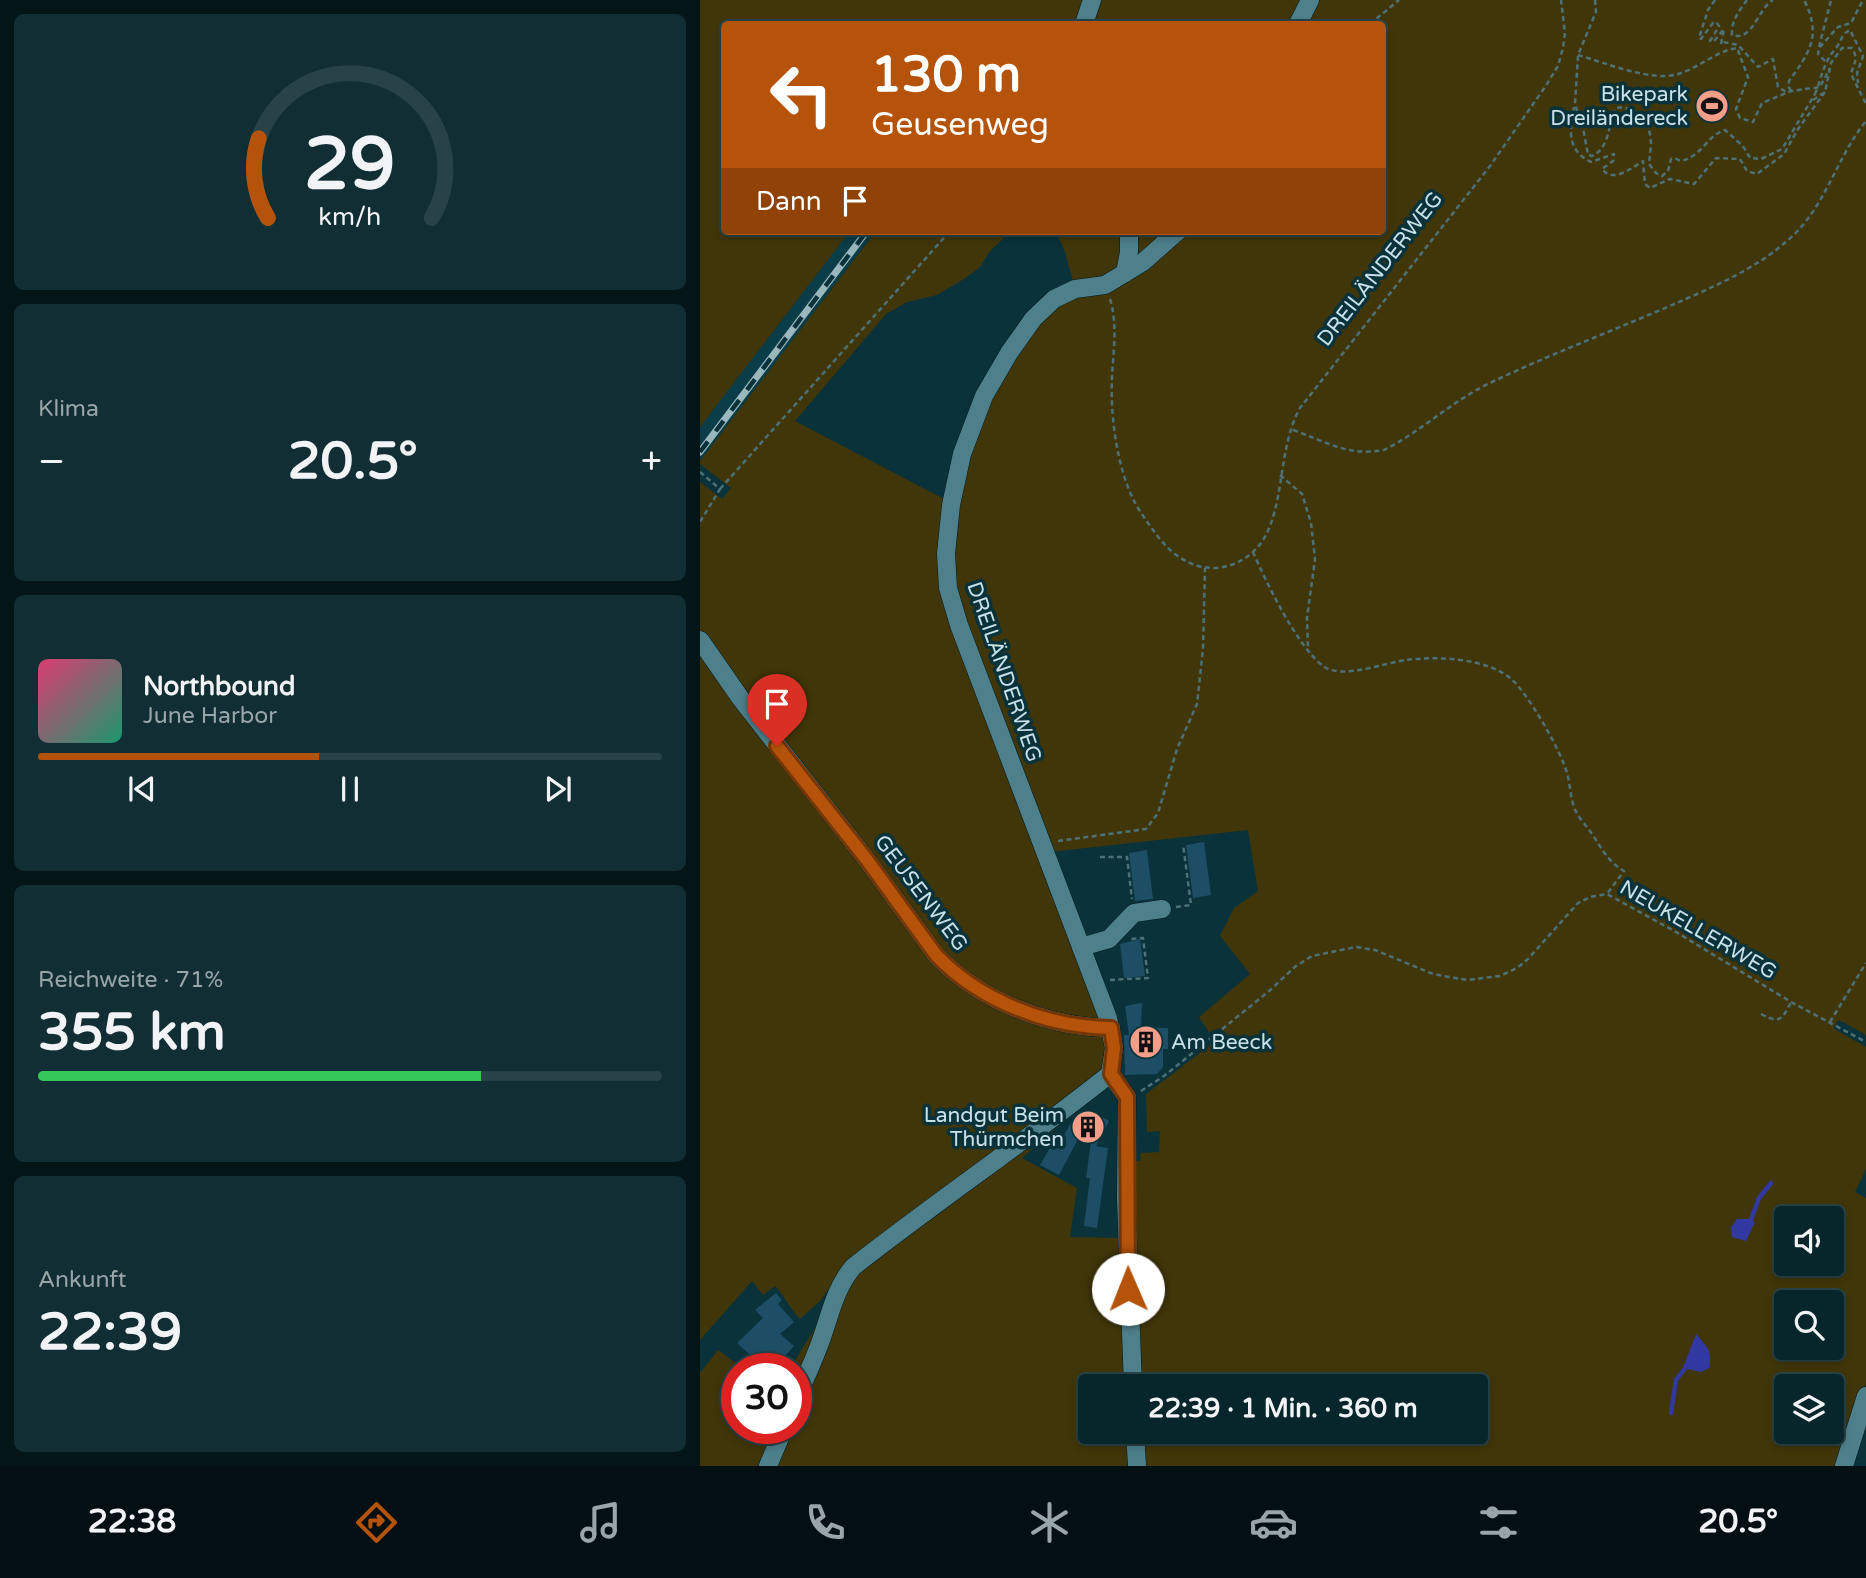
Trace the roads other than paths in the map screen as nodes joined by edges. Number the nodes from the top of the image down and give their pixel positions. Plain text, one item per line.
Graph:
1 (1092, 0) edge
2 (1310, 0) edge
3 (1085, 21) edge
4 (1300, 21) edge
5 (1129, 235) edge
6 (1173, 235) edge
7 (1125, 273) junction
8 (700, 640) edge
9 (1162, 909) dead end
10 (1081, 947) junction
11 (1111, 1028) junction
12 (1111, 1074) junction
13 (812, 1361) edge
14 (1133, 1374) edge
15 (1866, 1396) edge
16 (777, 1444) edge
17 (1136, 1444) edge
18 (768, 1466) edge
19 (1137, 1466) edge
20 (1844, 1466) edge

1 - 3 street
2 - 4 street
5 - 7 street
6 - 7 street
7 - 10 street, DREILÄNDERWEG
8 - 11 street, GEUSENWEG
9 - 10 street
10 - 11 street, DREILÄNDERWEG
11 - 12 street, DREILÄNDERWEG
12 - 13 street
12 - 14 street
15 - 20 street
16 - 18 street
17 - 19 street

